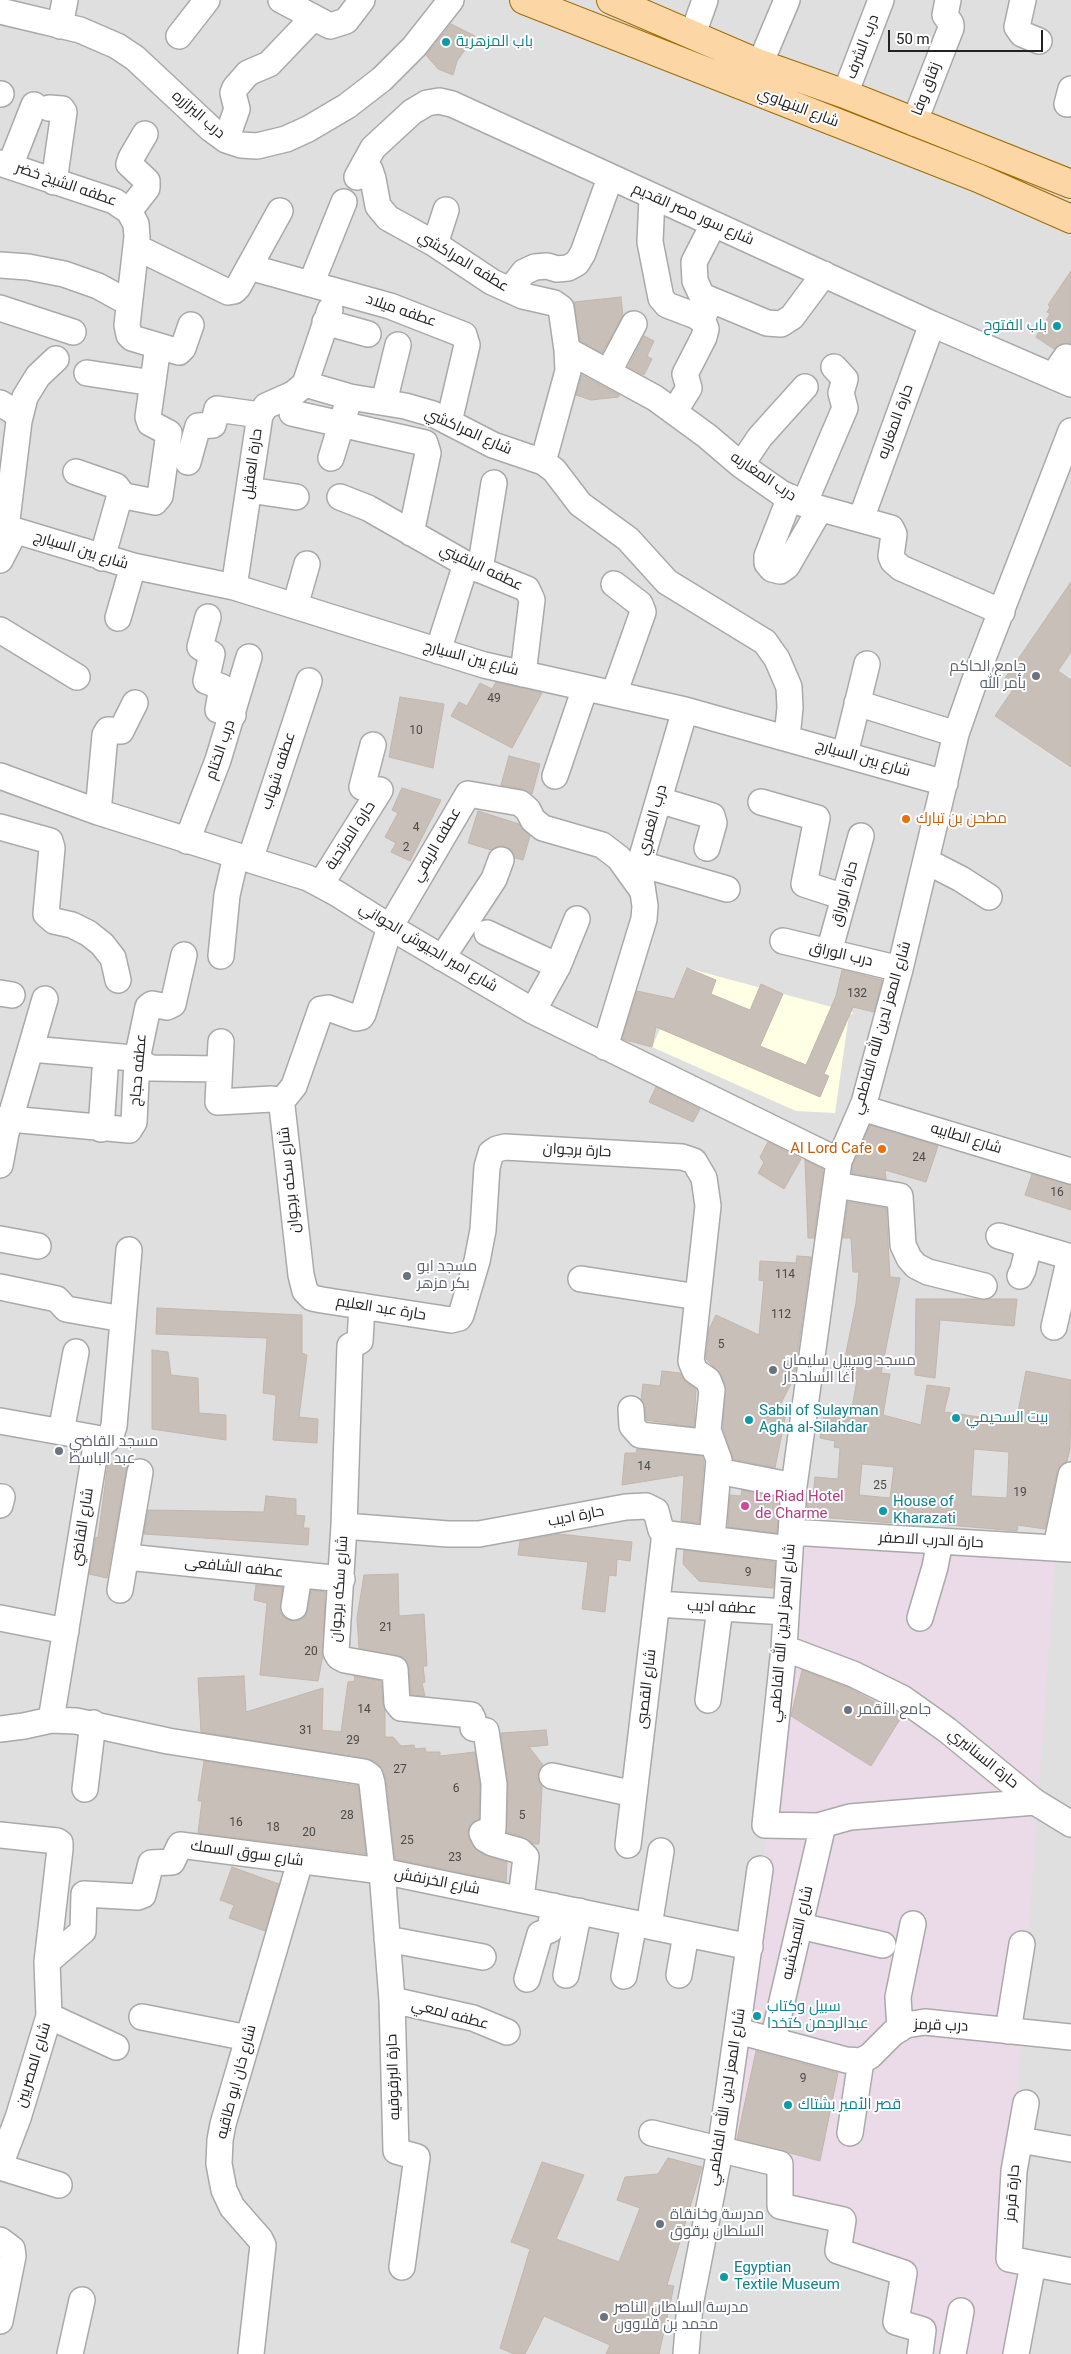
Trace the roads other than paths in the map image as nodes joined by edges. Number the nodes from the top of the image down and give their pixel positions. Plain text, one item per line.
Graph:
1 (65, 0) edge
2 (207, 0) edge
3 (281, 0) edge
4 (362, 0) edge
5 (451, 0) edge
6 (524, 0) edge
7 (611, 0) edge
8 (705, 0) edge
9 (787, 0) edge
10 (881, 0) edge
11 (948, 0) edge
12 (1023, 0) edge
13 (0, 11) edge
14 (313, 18) junction
15 (60, 26) junction
16 (694, 34) junction
17 (180, 36) dead end
18 (1038, 41) dead end
19 (760, 64) junction
20 (845, 94) junction
21 (914, 123) junction
22 (145, 134) dead end
23 (226, 140) junction
24 (5, 164) edge
25 (360, 170) joint
26 (610, 178) junction
27 (54, 182) junction
28 (1071, 184) edge
29 (652, 197) junction
30 (344, 202) dead end
31 (446, 210) dead end
32 (129, 211) junction
33 (280, 211) dead end
34 (1071, 220) edge
35 (713, 225) junction
36 (435, 244) junction
37 (136, 247) junction
38 (0, 265) edge
39 (249, 267) junction
40 (824, 274) junction
41 (312, 284) junction
42 (515, 292) junction
43 (702, 296) junction
44 (129, 303) junction
45 (0, 308) edge
46 (702, 321) junction
47 (634, 324) dead end
48 (932, 324) junction
49 (192, 325) dead end
50 (74, 332) dead end
51 (368, 334) dead end
52 (398, 345) dead end
53 (158, 346) junction
54 (567, 350) junction
55 (56, 360) dead end
56 (834, 367) dead end
57 (608, 371) junction
58 (1063, 372) edge
59 (87, 373) dead end
60 (153, 383) junction
61 (304, 384) junction
62 (805, 387) dead end
63 (350, 397) junction
64 (384, 402) junction
65 (0, 403) edge
66 (674, 412) junction
67 (292, 413) dead end
68 (260, 415) junction
69 (19, 421) junction
70 (449, 422) junction
71 (342, 424) junction
72 (1071, 431) edge
73 (331, 458) dead end
74 (188, 462) dead end
75 (543, 462) junction
76 (741, 465) junction
77 (76, 472) dead end
78 (494, 483) dead end
79 (249, 490) junction
80 (122, 494) junction
81 (296, 497) dead end
82 (340, 497) dead end
83 (805, 504) junction
84 (861, 519) junction
85 (7, 528) edge
86 (411, 533) junction
87 (102, 558) junction
88 (0, 560) edge
89 (307, 564) dead end
90 (133, 566) junction
91 (473, 567) junction
92 (614, 584) dead end
93 (234, 587) junction
94 (295, 606) junction
95 (1002, 612) junction
96 (208, 617) dead end
97 (118, 618) dead end
98 (0, 630) edge
99 (438, 651) junction
100 (249, 657) dead end
101 (867, 664) dead end
102 (523, 674) junction
103 (77, 677) dead end
104 (309, 681) dead end
105 (585, 688) junction
106 (614, 694) junction
107 (135, 703) dead end
108 (857, 703) junction
109 (686, 710) junction
110 (233, 715) junction
111 (956, 734) junction
112 (787, 737) junction
113 (373, 745) dead end
114 (845, 754) junction
115 (0, 776) edge
116 (555, 776) dead end
117 (944, 782) junction
118 (659, 800) junction
119 (761, 802) dead end
120 (98, 812) junction
121 (0, 827) edge
122 (861, 836) dead end
123 (187, 841) junction
124 (707, 848) dead end
125 (243, 858) junction
126 (501, 860) dead end
127 (926, 861) junction
128 (641, 864) junction
129 (321, 884) junction
130 (727, 889) dead end
131 (642, 890) junction
132 (844, 897) junction
133 (989, 897) dead end
134 (577, 919) dead end
135 (390, 927) junction
136 (487, 933) dead end
137 (782, 941) dead end
138 (829, 952) junction
139 (184, 954) dead end
140 (221, 956) dead end
141 (442, 958) junction
142 (558, 966) junction
143 (900, 969) junction
144 (118, 980) dead end
145 (45, 999) dead end
146 (533, 1011) junction
147 (221, 1042) dead end
148 (605, 1047) junction
149 (31, 1048) junction
150 (106, 1056) junction
151 (137, 1059) junction
152 (219, 1069) junction
153 (278, 1100) junction
154 (862, 1108) junction
155 (5, 1124) edge
156 (101, 1129) junction
157 (0, 1165) edge
158 (1071, 1171) edge
159 (838, 1173) junction
160 (999, 1236) dead end
161 (0, 1239) edge
162 (1029, 1245) junction
163 (38, 1246) dead end
164 (129, 1250) dead end
165 (1071, 1257) edge
166 (1020, 1276) dead end
167 (581, 1279) dead end
168 (0, 1286) edge
169 (984, 1286) dead end
170 (305, 1291) joint
171 (698, 1297) junction
172 (362, 1306) junction
173 (459, 1318) joint
174 (123, 1319) junction
175 (1054, 1327) dead end
176 (76, 1352) dead end
177 (631, 1409) dead end
178 (0, 1421) edge
179 (61, 1432) junction
180 (107, 1440) junction
181 (712, 1443) junction
182 (718, 1471) junction
183 (140, 1472) dead end
184 (1071, 1476) edge
185 (794, 1486) junction
186 (344, 1526) junction
187 (665, 1533) junction
188 (712, 1539) junction
189 (790, 1541) junction
190 (940, 1541) junction
191 (1063, 1548) edge
192 (127, 1557) junction
193 (299, 1574) junction
194 (342, 1579) junction
195 (120, 1590) dead end
196 (657, 1604) junction
197 (294, 1607) dead end
198 (720, 1608) junction
199 (786, 1612) junction
200 (0, 1618) edge
201 (920, 1618) dead end
202 (66, 1631) junction
203 (784, 1648) junction
204 (708, 1700) dead end
205 (51, 1720) junction
206 (93, 1723) junction
207 (0, 1729) edge
208 (552, 1776) dead end
209 (84, 1789) dead end
210 (634, 1794) junction
211 (1035, 1802) junction
212 (1071, 1824) edge
213 (823, 1825) junction
214 (0, 1834) edge
215 (628, 1845) dead end
216 (661, 1851) dead end
217 (300, 1862) junction
218 (760, 1869) dead end
219 (382, 1871) junction
220 (521, 1899) junction
221 (554, 1906) junction
222 (579, 1911) junction
223 (641, 1924) junction
224 (913, 1924) dead end
225 (800, 1926) junction
226 (686, 1934) junction
227 (387, 1939) junction
228 (1022, 1944) dead end
229 (883, 1945) dead end
230 (750, 1947) junction
231 (483, 1957) dead end
232 (47, 1962) junction
233 (566, 1975) dead end
234 (679, 1975) dead end
235 (624, 1976) dead end
236 (528, 1979) dead end
237 (392, 2000) junction
238 (49, 2016) junction
239 (142, 2017) dead end
240 (900, 2029) junction
241 (1008, 2030) junction
242 (738, 2031) junction
243 (507, 2032) dead end
244 (1071, 2037) edge
245 (248, 2038) junction
246 (773, 2040) junction
247 (116, 2047) dead end
248 (861, 2061) junction
249 (1026, 2104) dead end
250 (9, 2113) edge
251 (652, 2133) dead end
252 (850, 2133) dead end
253 (1020, 2140) junction
254 (1071, 2149) edge
255 (720, 2151) junction
256 (0, 2166) edge
257 (59, 2185) dead end
258 (0, 2240) edge
259 (1033, 2264) junction
260 (402, 2267) dead end
261 (1071, 2271) edge
262 (82, 2300) dead end
263 (961, 2311) dead end
264 (0, 2321) edge
265 (70, 2354) edge
266 (251, 2354) edge
267 (686, 2354) edge
268 (901, 2354) edge
269 (922, 2354) edge
270 (953, 2354) edge
271 (1016, 2354) edge

1 - 15 street
2 - 17 street
3 - 14 street
4 - 14 street
5 - 23 street, درب البزازره
6 - 34 main road, شارع البنهاوي
7 - 16 main road, شارع البنهاوي
8 - 16 street
9 - 19 street
10 - 20 street, درب الشرف
11 - 21 street, زقاق وفا
12 - 18 street
13 - 15 street, درب البزازره
14 - 23 street
15 - 23 street, درب البزازره
16 - 19 main road, شارع البنهاوي
19 - 20 main road, شارع البنهاوي
20 - 21 main road, شارع البنهاوي
21 - 28 main road, شارع البنهاوي
22 - 32 street
24 - 27 street, عطفه الشيخ خضر
24 - 27 street
25 - 26 street, شارع سور مصر القديم
25 - 36 street, عطفه المراكشي
26 - 29 street, شارع سور مصر القديم
26 - 42 street
27 - 32 street, عطفه الشيخ خضر
29 - 35 street, شارع سور مصر القديم
29 - 46 street
30 - 41 street
31 - 36 street
32 - 37 street, عطفه الشيخ خضر
33 - 39 street
35 - 40 street, شارع سور مصر القديم
35 - 43 street
36 - 42 street, عطفه المراكشي
37 - 39 street
37 - 44 street, عطفه الشيخ خضر
38 - 44 street
39 - 41 street, عطفه ميلاد
40 - 43 street
40 - 48 street, شارع سور مصر القديم
41 - 70 street, عطفه ميلاد
42 - 54 street, عطفه المراكشي
43 - 46 street
44 - 53 street, عطفه الشيخ خضر
45 - 50 street
46 - 66 street
47 - 57 street
48 - 58 street, شارع سور مصر القديم
48 - 84 street, حارة المغاربه
49 - 53 street, عطفه الشيخ خضر
51 - 61 street
52 - 64 street
53 - 60 street
54 - 57 street, درب المغاربه
54 - 75 street, عطفه المراكشي
55 - 69 street
56 - 83 street
57 - 66 street, درب المغاربه
59 - 60 street
60 - 80 street
61 - 63 street, شارع المراكشي
61 - 68 street, حارة العقيل
62 - 76 street
63 - 64 street, شارع المراكشي
63 - 71 street
64 - 70 street, شارع المراكشي
65 - 69 street
66 - 76 street, درب المغاربه
67 - 71 street
68 - 74 street
68 - 79 street, حارة العقيل
69 - 85 street
70 - 75 street, شارع المراكشي
71 - 73 street
71 - 86 street
72 - 95 street, شارع المعز لدين الله الفاطمي
75 - 112 street, شارع المراكشي
76 - 83 street, درب المغاربه
77 - 80 street
78 - 91 street
79 - 81 street
79 - 93 street, حارة العقيل
80 - 87 street
82 - 86 street, عطفه البلقيني
83 - 84 street, درب المغاربه
84 - 95 street, درب المغاربه
85 - 87 street, شارع بين السيارج
85 - 88 street
86 - 91 street, عطفه البلقيني
87 - 90 street, شارع بين السيارج
89 - 94 street
90 - 93 street, شارع بين السيارج
90 - 97 street
91 - 99 street
91 - 102 street, عطفه البلقيني
92 - 106 street
93 - 94 street, شارع بين السيارج
94 - 99 street, شارع بين السيارج
95 - 111 street, شارع المعز لدين الله الفاطمي
96 - 110 street
98 - 103 street
99 - 102 street, شارع بين السيارج
100 - 110 street, درب الختام
101 - 108 street
102 - 105 street, شارع بين السيارج
104 - 125 street, عطفه شهاب
105 - 106 street, شارع بين السيارج
105 - 116 street
106 - 109 street, شارع بين السيارج
107 - 120 street
108 - 111 street
108 - 114 street
109 - 112 street, شارع بين السيارج
109 - 118 street, درب الغمري
110 - 123 street, درب الختام
111 - 117 street, شارع المعز لدين الله الفاطمي
112 - 114 street, شارع بين السيارج
113 - 129 street, حارة المرتحية
114 - 117 street, شارع بين السيارج
115 - 120 street, شارع امير الجيوش الجواني
117 - 127 street, شارع المعز لدين الله الفاطمي
118 - 124 street
118 - 128 street, درب الغمري
119 - 132 street
120 - 123 street, شارع امير الجيوش الجواني
121 - 144 street
122 - 132 street, حارة الوراق
123 - 125 street, شارع امير الجيوش الجواني
125 - 129 street, شارع امير الجيوش الجواني
125 - 140 street, عطفه شهاب
126 - 141 street
127 - 133 street
127 - 143 street, شارع المعز لدين الله الفاطمي
128 - 130 street
128 - 131 street, درب الغمري
129 - 135 street, شارع امير الجيوش الجواني
131 - 135 street, عطفه الريفي
131 - 148 street, درب الغمري
132 - 138 street, حارة الوراق
134 - 142 street
135 - 141 street, شارع امير الجيوش الجواني
135 - 153 street, عطفه الريفي
136 - 142 street
137 - 138 street, درب الوراق
138 - 143 street, درب الوراق
139 - 151 street, عطفه حجاج
141 - 146 street, شارع امير الجيوش الجواني
142 - 146 street
143 - 154 street, شارع المعز لدين الله الفاطمي
145 - 149 street
146 - 148 street, شارع امير الجيوش الجواني
147 - 152 street
148 - 159 street, شارع امير الجيوش الجواني
149 - 150 street
149 - 155 street
150 - 151 street
150 - 156 street
151 - 152 street
151 - 156 street, عطفه حجاج
152 - 153 street
153 - 170 street, شارع سكه برجوان
154 - 158 street, شارع الطابيه
154 - 159 street, شارع المعز لدين الله الفاطمي
155 - 156 street
155 - 157 street
159 - 169 street, شارع امير الجيوش الجواني
159 - 185 street, شارع المعز لدين الله الفاطمي
160 - 162 street
161 - 163 street
162 - 165 street
162 - 166 street
164 - 174 street, شارع القاضي
165 - 175 street
167 - 171 street
168 - 174 street
170 - 172 street, حارة عبد العليم
171 - 173 street, حارة برجوان
171 - 181 street, حارة برجوان
172 - 173 street, حارة عبد العليم
172 - 186 street, شارع سكه برجوان
174 - 180 street, شارع القاضي
176 - 179 street
177 - 181 street
178 - 179 street
179 - 180 street
180 - 202 street, شارع القاضي
181 - 182 street, حارة برجوان
182 - 185 street
182 - 188 street, حارة برجوان
183 - 192 street
184 - 191 street
185 - 189 street, شارع المعز لدين الله الفاطمي
186 - 187 street, حارة اديب
186 - 194 street, شارع سكه برجوان
187 - 188 street
187 - 196 street, شارع القصبى
188 - 189 street
189 - 190 street, حارة الدرب الاصفر
189 - 199 street, شارع المعز لدين الله الفاطمي
190 - 191 street, حارة الدرب الاصفر
190 - 201 street
192 - 193 street, عطفه الشافعى
192 - 195 street
193 - 194 street, عطفه الشافعى
193 - 197 street
194 - 220 street, شارع سكه برجوان
196 - 198 street, عطفه اديب
196 - 210 street, شارع القصبى
198 - 199 street, عطفه اديب
198 - 204 street
199 - 203 street, شارع المعز لدين الله الفاطمي
200 - 202 street
202 - 205 street, شارع القاضي
203 - 211 street, حارة السنانيري
203 - 213 street, شارع المعز لدين الله الفاطمي
205 - 206 street, شارع الخرنفش
205 - 207 street, شارع الخرنفش
206 - 209 street
206 - 219 street, شارع الخرنفش
208 - 210 street
210 - 215 street, شارع القصبى
211 - 212 street, حارة السنانيري
211 - 213 street
213 - 225 street, شارع التمبكشيه
214 - 232 street, شارع المصريين
216 - 223 street
217 - 219 street, شارع سوق السمك
217 - 232 street, شارع سوق السمك
217 - 245 street, شارع خان ابو طاقيه
218 - 230 street, شارع المعز لدين الله الفاطمي
219 - 220 street, شارع الخرنفش
219 - 227 street, حارة البرقوقيه
220 - 221 street, شارع الخرنفش
221 - 222 street, شارع الخرنفش
221 - 236 street
222 - 223 street, شارع الخرنفش
222 - 233 street
223 - 226 street, شارع الخرنفش
223 - 235 street
224 - 240 street
225 - 229 street
225 - 246 street, شارع التمبكشيه
226 - 230 street, شارع الخرنفش
226 - 234 street
227 - 231 street
227 - 237 street, حارة البرقوقيه
228 - 241 street
230 - 242 street, شارع المعز لدين الله الفاطمي
232 - 238 street, شارع المصريين
237 - 243 street, عطفه لمعي
237 - 260 street, حارة البرقوقيه
238 - 247 street
238 - 250 street, شارع المصريين
239 - 245 street
240 - 241 street, درب قرمز
240 - 248 street, درب قرمز
241 - 244 street, درب قرمز
242 - 246 street
242 - 255 street, شارع المعز لدين الله الفاطمي
245 - 266 street, شارع خان ابو طاقيه
246 - 248 street
248 - 252 street
249 - 253 street, حارة قرمز
250 - 256 street, شارع المصريين
251 - 255 street
253 - 254 street
253 - 259 street, حارة قرمز
255 - 267 street, شارع المعز لدين الله الفاطمي
255 - 269 street
256 - 257 street
258 - 264 street
259 - 261 street
259 - 271 street
262 - 265 street
263 - 270 street
268 - 269 street

